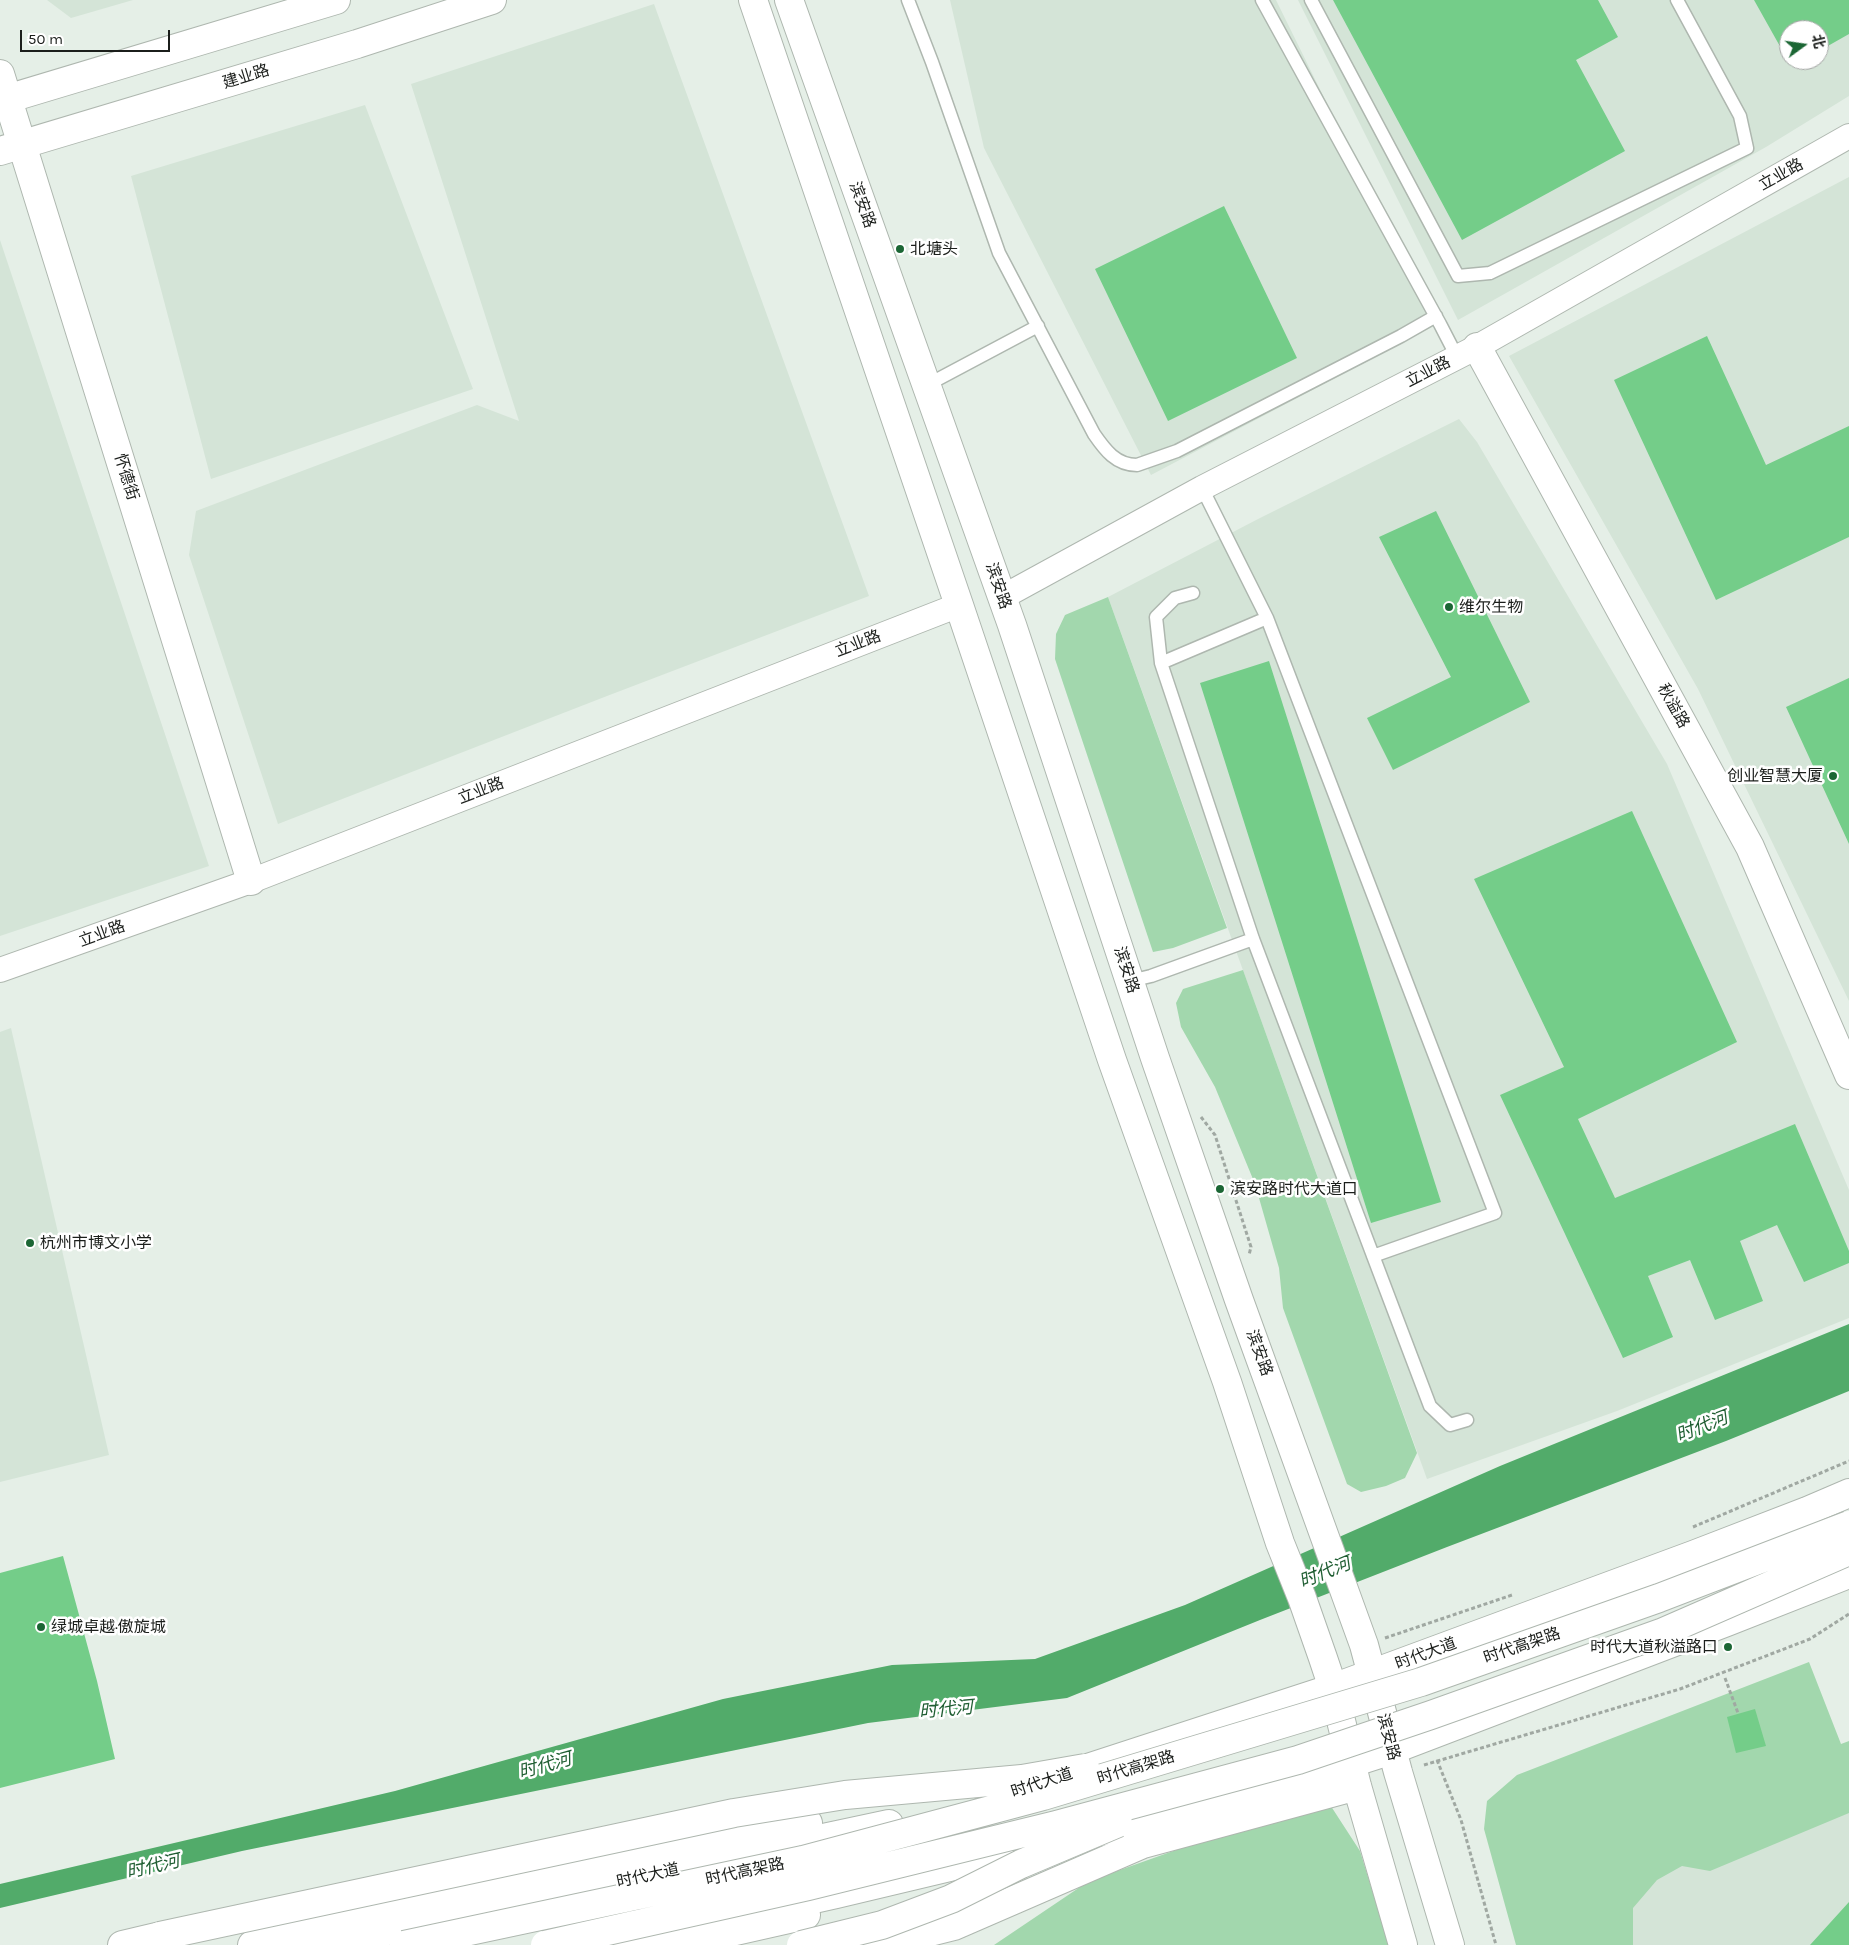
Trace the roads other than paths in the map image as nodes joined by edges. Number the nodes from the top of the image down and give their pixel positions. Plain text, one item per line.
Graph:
1 (336, 0) edge
2 (492, 0) edge
3 (753, 0) edge
4 (789, 0) edge
5 (908, 0) edge
6 (1262, 0) edge
7 (1311, 0) edge
8 (1676, 0) edge
9 (3, 91) edge
10 (1849, 136) edge
11 (12, 148) edge
12 (1436, 316) junction
13 (1038, 326) junction
14 (1467, 352) junction
15 (927, 385) junction
16 (1202, 488) junction
17 (1193, 593) dead end
18 (1001, 598) junction
19 (959, 604) junction
20 (1267, 618) junction
21 (1161, 663) junction
22 (251, 881) junction
23 (1253, 939) junction
24 (0, 970) edge
25 (1130, 981) junction
26 (1849, 1076) edge
27 (1373, 1256) junction
28 (1467, 1420) dead end
29 (1849, 1493) edge
30 (1849, 1525) edge
31 (1849, 1552) edge
32 (1849, 1574) edge
33 (1372, 1674) junction
34 (1333, 1688) junction
35 (1207, 1747) junction
36 (1395, 1761) junction
37 (1354, 1774) junction
38 (1210, 1784) junction
39 (909, 1819) junction
40 (1116, 1856) junction
41 (988, 1858) junction
42 (915, 1876) junction
43 (122, 1945) edge
44 (252, 1945) edge
45 (322, 1945) edge
46 (404, 1945) edge
47 (544, 1945) edge
48 (609, 1945) edge
49 (674, 1945) edge
50 (801, 1945) edge
51 (877, 1945) edge
52 (1403, 1945) edge
53 (1450, 1945) edge

1 - 9 main road
2 - 11 main road, 建业路
3 - 19 main road
4 - 15 main road, 滨安路
5 - 13 lane
6 - 12 lane
7 - 8 lane
9 - 11 main road, 怀德街
10 - 14 street, 立业路
11 - 22 main road, 怀德街
12 - 13 lane
12 - 14 lane
13 - 15 lane
14 - 16 street, 立业路
14 - 26 main road, 秋溢路
15 - 18 main road, 滨安路
16 - 18 street, 立业路
16 - 20 lane
17 - 21 lane
18 - 25 main road, 滨安路
19 - 22 street, 立业路
19 - 34 main road
20 - 21 lane
20 - 27 lane
21 - 23 lane
22 - 24 street, 立业路
23 - 25 lane
23 - 27 lane
25 - 33 main road, 滨安路
27 - 28 lane
29 - 33 main road, 时代大道
30 - 35 main road, 时代高架路, bridge
31 - 38 main road, 时代高架路, bridge
32 - 36 main road
33 - 34 main road, 时代大道
33 - 36 main road, 滨安路
34 - 37 main road
34 - 39 main road, 时代大道
35 - 43 main road, bridge
35 - 46 main road, 时代高架路, bridge
36 - 37 main road
36 - 53 main road, 滨安路
37 - 40 main road
37 - 41 main road
37 - 52 main road
38 - 47 main road, 时代高架路, bridge
38 - 50 main road, bridge
39 - 44 main road
39 - 45 main road, 时代大道
40 - 41 main road
40 - 51 main road
41 - 42 main road
42 - 48 main road
42 - 49 main road

